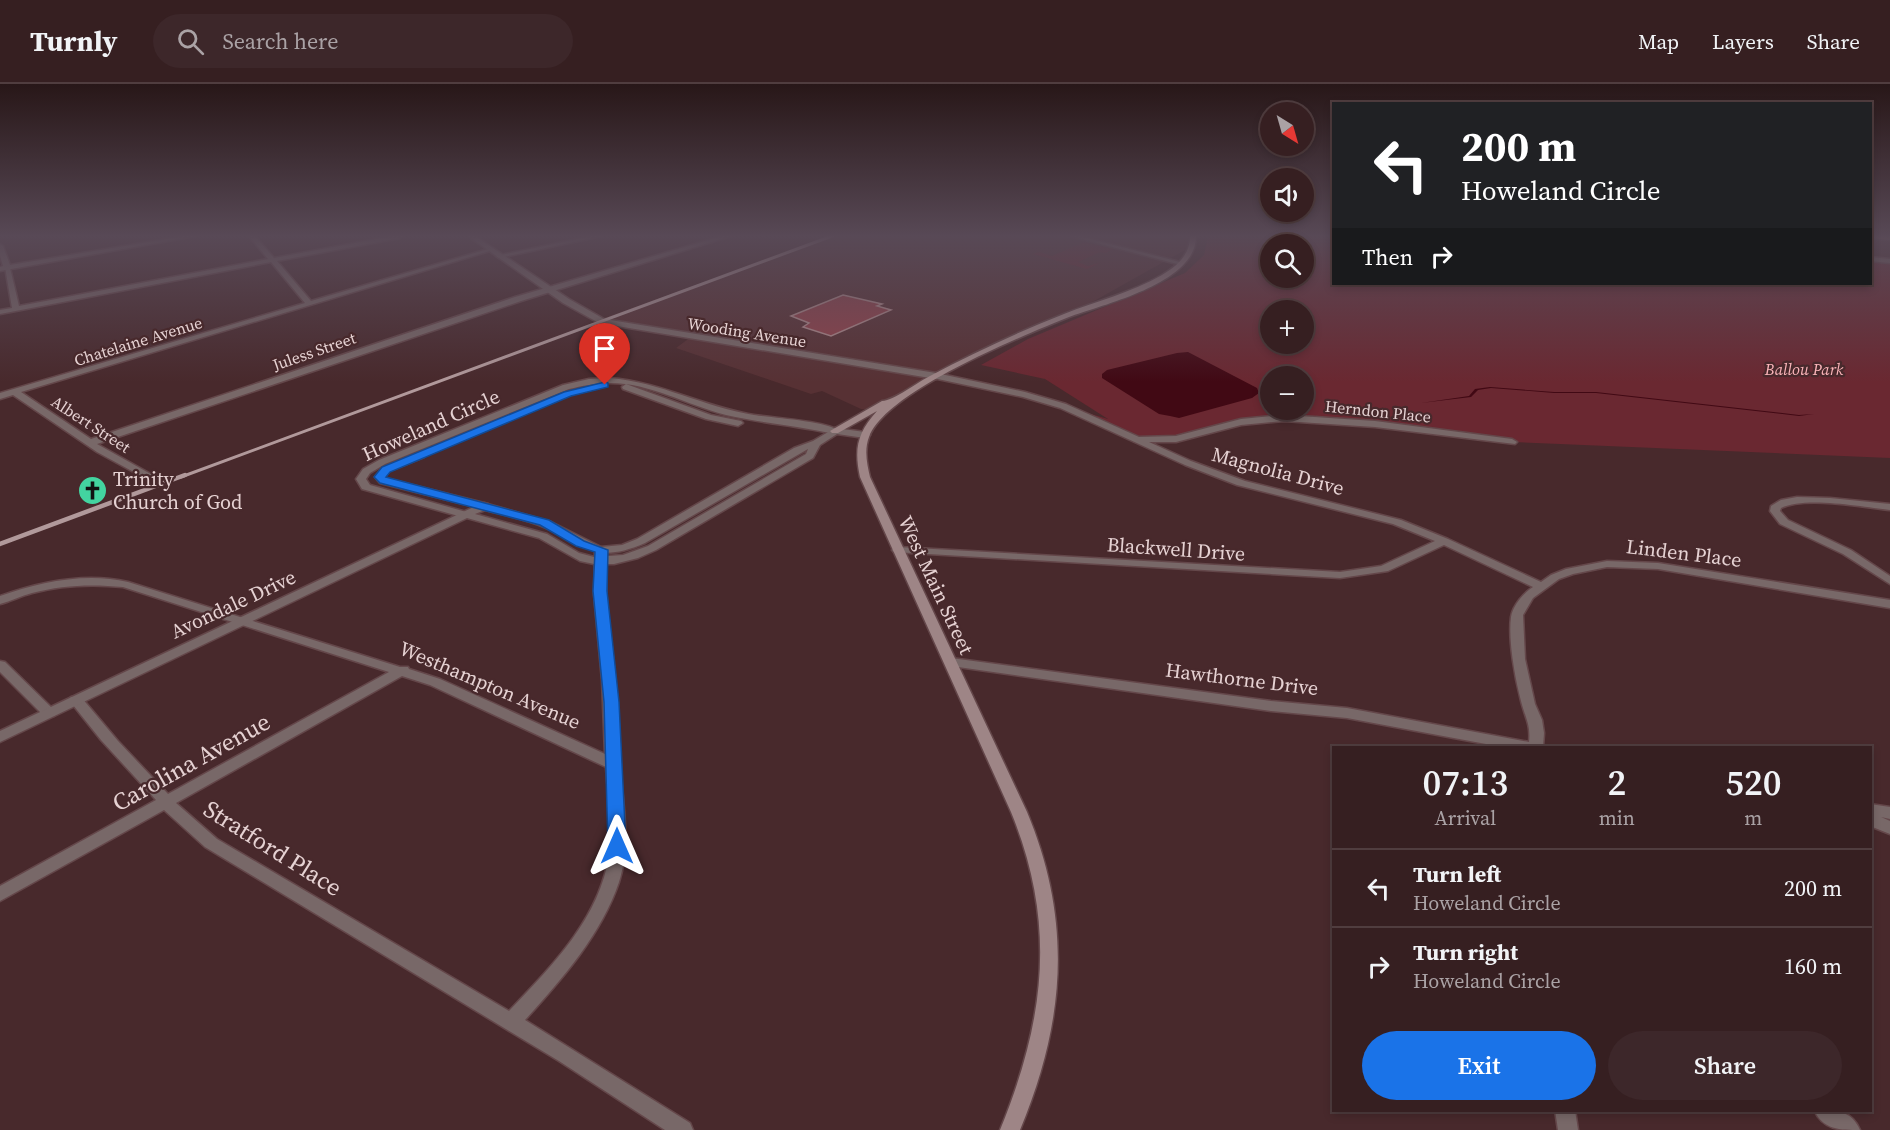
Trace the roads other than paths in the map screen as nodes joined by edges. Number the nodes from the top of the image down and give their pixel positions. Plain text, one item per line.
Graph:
1 (9, 285) edge
2 (142, 285) edge
3 (293, 285) edge
4 (374, 285) edge
5 (541, 285) edge
6 (566, 285) edge
7 (1143, 285) edge
8 (549, 290) junction
9 (310, 304) junction
10 (16, 309) junction
11 (0, 312) edge
12 (936, 376) junction
13 (644, 385) junction
14 (633, 390) junction
15 (908, 391) junction
16 (15, 392) junction
17 (563, 392) junction
18 (0, 396) edge
19 (688, 400) junction
20 (677, 406) junction
21 (737, 415) junction
22 (728, 421) junction
23 (835, 431) junction
24 (865, 435) junction
25 (1136, 438) junction
26 (1512, 442) dead end
27 (89, 443) junction
28 (816, 443) junction
29 (412, 454) junction
30 (152, 479) dead end
31 (409, 487) junction
32 (724, 492) junction
33 (391, 495) junction
34 (738, 498) junction
35 (484, 506) junction
36 (1890, 507) edge
37 (466, 515) junction
38 (1444, 541) junction
39 (898, 550) junction
40 (601, 555) junction
41 (1890, 581) edge
42 (1540, 586) junction
43 (0, 600) edge
44 (1890, 604) edge
45 (243, 620) junction
46 (951, 662) junction
47 (0, 664) edge
48 (403, 670) junction
49 (76, 700) junction
50 (49, 713) junction
51 (0, 737) edge
52 (1458, 741) edge
53 (1516, 746) edge
54 (1536, 746) edge
55 (613, 764) junction
56 (166, 802) junction
57 (1872, 810) edge
58 (1890, 813) edge
59 (1872, 820) edge
60 (1890, 828) edge
61 (0, 894) edge
62 (511, 1022) junction
63 (1565, 1112) edge
64 (1827, 1112) edge
65 (683, 1130) edge
66 (1011, 1130) edge
67 (1568, 1130) edge
68 (1850, 1130) edge

1 - 10 street
2 - 10 street
3 - 9 street
4 - 9 street, Chatelaine Avenue
5 - 8 street, Wooding Avenue
6 - 8 street, Juless Street
7 - 12 main road, West Main Street
8 - 12 street, Wooding Avenue
8 - 27 street, Juless Street
9 - 16 street, Chatelaine Avenue
10 - 11 street
12 - 15 main road, West Main Street
12 - 25 street, Magnolia Drive
13 - 14 street
13 - 17 street, Howeland Circle
13 - 19 street, Howeland Circle
14 - 17 street, Howeland Circle
14 - 20 street, Howeland Circle
15 - 23 main road
15 - 24 main road, West Main Street
16 - 18 street, Chatelaine Avenue
16 - 27 street, Albert Street
17 - 29 street, Howeland Circle
19 - 20 street
19 - 21 street, Howeland Circle
20 - 22 street, Howeland Circle
21 - 22 street
21 - 23 street, Howeland Circle
22 - 23 street, Howeland Circle
23 - 24 street, Howeland Circle
23 - 28 street, Howeland Circle
24 - 39 main road, West Main Street
25 - 26 street, Herndon Place
25 - 38 street, Magnolia Drive
27 - 30 street, Albert Street
28 - 32 street, Howeland Circle
28 - 34 street, Howeland Circle
29 - 31 street, Howeland Circle
29 - 33 street, Howeland Circle
31 - 33 street
31 - 35 street, Howeland Circle
32 - 34 street
32 - 40 street, Howeland Circle
33 - 37 street, Howeland Circle
34 - 40 street, Howeland Circle
35 - 37 street, Avondale Drive
35 - 40 street, Howeland Circle
36 - 41 street
37 - 40 street, Howeland Circle
37 - 45 street, Avondale Drive
38 - 39 street, Blackwell Drive
38 - 42 street, Magnolia Drive
39 - 46 main road, West Main Street
40 - 55 street
42 - 44 street, Linden Place
42 - 54 street, Linden Place
43 - 45 street, Westhampton Avenue
45 - 48 street, Westhampton Avenue
45 - 49 street, Avondale Drive
46 - 52 street, Hawthorne Drive
46 - 66 main road, West Main Street
47 - 50 street
48 - 55 street, Westhampton Avenue
48 - 56 street, Carolina Avenue
49 - 50 street, Avondale Drive
49 - 56 street, Stratford Place
50 - 51 street, Avondale Drive
52 - 53 street, Hawthorne Drive
55 - 62 street
56 - 61 street, Carolina Avenue
56 - 62 street, Stratford Place
57 - 58 street
59 - 60 street
62 - 65 street
63 - 67 street
64 - 68 street

